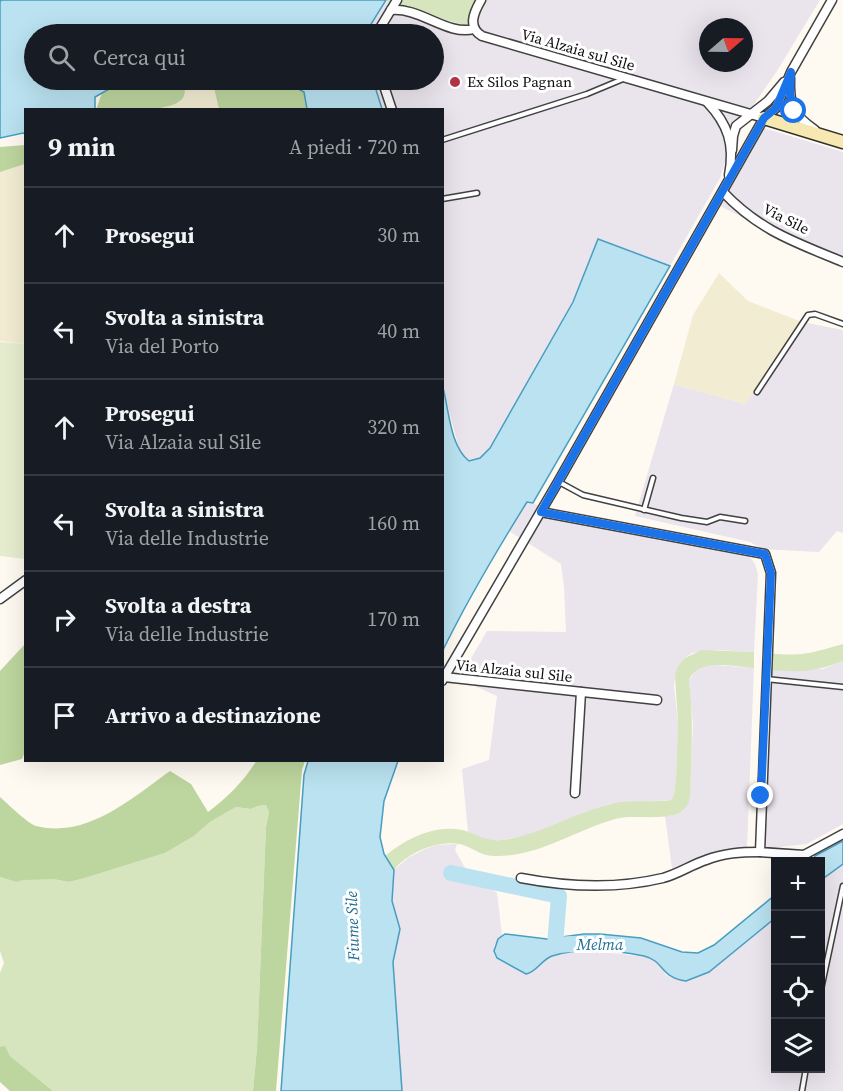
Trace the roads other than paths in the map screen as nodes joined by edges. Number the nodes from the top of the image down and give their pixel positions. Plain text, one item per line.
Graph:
1 (397, 0) edge
2 (481, 0) edge
3 (832, 0) edge
4 (392, 10) junction
5 (383, 24) edge
6 (474, 29) junction
7 (791, 72) junction
8 (626, 77) junction
9 (385, 90) edge
10 (706, 101) junction
11 (391, 108) edge
12 (759, 116) junction
13 (824, 136) junction
14 (444, 139) edge
15 (843, 142) edge
16 (732, 150) junction
17 (725, 188) junction
18 (477, 193) dead end
19 (444, 199) edge
20 (843, 262) edge
21 (843, 324) edge
22 (757, 392) dead end
23 (653, 478) dead end
24 (558, 482) junction
25 (644, 510) junction
26 (541, 512) junction
27 (745, 520) dead end
28 (24, 581) edge
29 (0, 599) edge
30 (444, 677) edge
31 (444, 679) edge
32 (765, 679) junction
33 (843, 687) edge
34 (581, 692) junction
35 (657, 700) dead end
36 (575, 793) dead end
37 (843, 834) edge
38 (760, 852) junction
39 (521, 878) dead end
40 (843, 886) edge
41 (825, 971) edge
42 (805, 1073) edge
43 (802, 1091) edge

1 - 4 street
2 - 6 street
3 - 7 street
4 - 5 street
4 - 6 street, Via Alzaia sul Sile
6 - 8 street, Via Alzaia sul Sile
7 - 12 street
7 - 13 street
8 - 10 street, Via Alzaia sul Sile
8 - 14 lane
9 - 11 street
10 - 12 street, Via Alzaia sul Sile
10 - 16 street, Via Alzaia sul Sile
12 - 13 street
12 - 16 street
12 - 17 street, Via Alzaia sul Sile
13 - 15 street
16 - 17 street, Via Alzaia sul Sile
17 - 20 street, Via Sile
17 - 24 street, Via Alzaia sul Sile
18 - 19 lane
21 - 22 lane
23 - 25 lane
24 - 25 lane
24 - 26 street, Via Alzaia sul Sile
25 - 27 lane
26 - 30 street, Via Alzaia sul Sile
26 - 32 street
28 - 29 street
31 - 34 street, Via Alzaia sul Sile
32 - 33 lane
32 - 38 street
34 - 35 street, Via Alzaia sul Sile
34 - 36 street, Via Alzaia sul Sile
37 - 38 street
38 - 39 street
40 - 41 lane
42 - 43 lane

